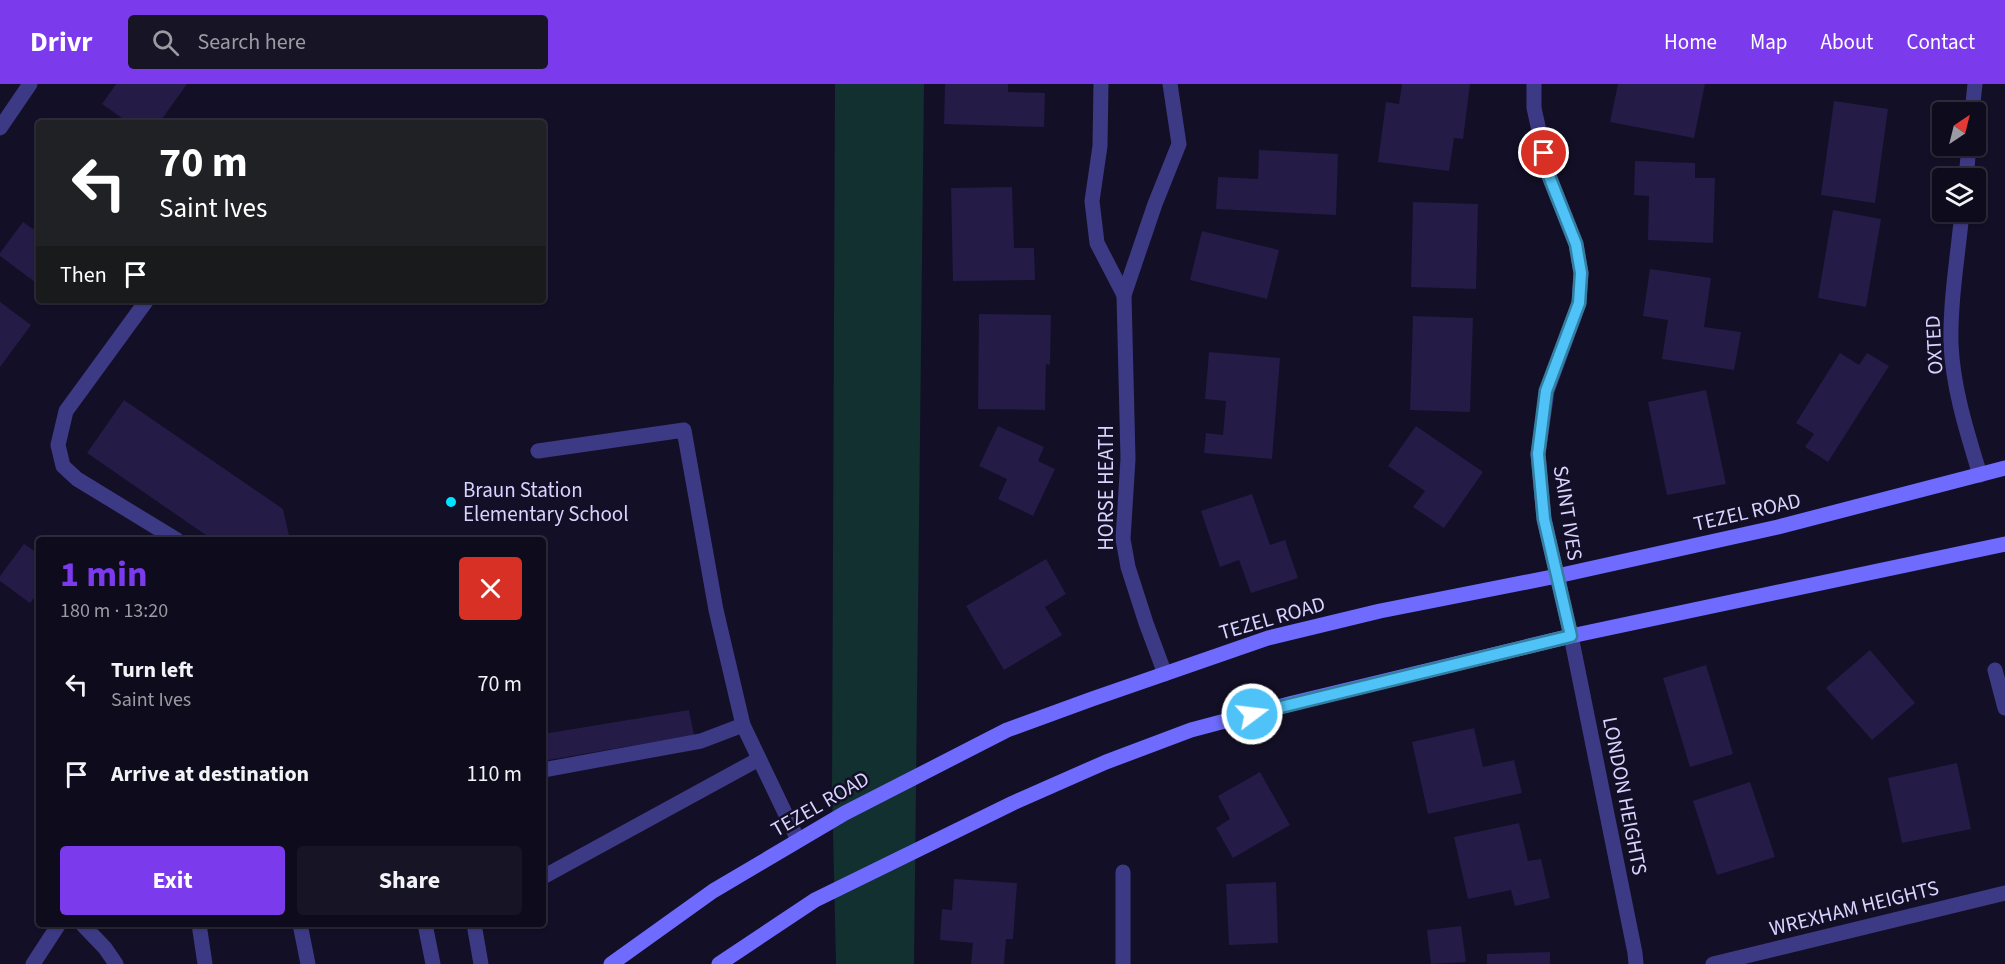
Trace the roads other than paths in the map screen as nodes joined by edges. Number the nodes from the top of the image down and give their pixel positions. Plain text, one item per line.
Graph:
1 (30, 84) edge
2 (1101, 84) edge
3 (1170, 84) edge
4 (1534, 84) edge
5 (1975, 84) edge
6 (1973, 102) edge
7 (0, 128) edge
8 (1961, 222) edge
9 (1124, 295) junction
10 (145, 303) edge
11 (538, 452) dead end
12 (2005, 468) edge
13 (1980, 474) junction
14 (172, 537) edge
15 (2005, 544) edge
16 (1557, 576) junction
17 (1571, 636) junction
18 (1995, 670) dead end
19 (1165, 674) junction
20 (2005, 708) edge
21 (743, 725) junction
22 (759, 759) junction
23 (546, 769) edge
24 (798, 840) junction
25 (1123, 872) dead end
26 (546, 875) edge
27 (2005, 892) edge
28 (57, 927) edge
29 (85, 927) edge
30 (199, 927) edge
31 (301, 927) edge
32 (426, 927) edge
33 (475, 927) edge
34 (33, 964) edge
35 (116, 964) edge
36 (205, 964) edge
37 (308, 964) edge
38 (433, 964) edge
39 (481, 964) edge
40 (611, 964) edge
41 (718, 964) edge
42 (1122, 964) edge
43 (1635, 964) edge
44 (1713, 964) edge

1 - 7 street
2 - 9 street, HORSE HEATH
3 - 9 street, HORSE HEATH
4 - 16 street, SAINT IVES
5 - 6 street
8 - 13 street, OXTED
9 - 19 street, HORSE HEATH
10 - 14 street
11 - 21 street
12 - 13 main road, TEZEL ROAD
13 - 16 main road, TEZEL ROAD
15 - 17 main road
16 - 17 street, SAINT IVES
16 - 19 main road, TEZEL ROAD
17 - 41 main road
17 - 43 street, LONDON HEIGHTS
18 - 20 street
19 - 24 main road, TEZEL ROAD
21 - 22 street
21 - 23 street
22 - 24 street
22 - 26 street
24 - 40 main road, TEZEL ROAD
25 - 42 street
27 - 44 street, WREXHAM HEIGHTS
28 - 34 street
29 - 35 street
30 - 36 street
31 - 37 street
32 - 38 street
33 - 39 street

